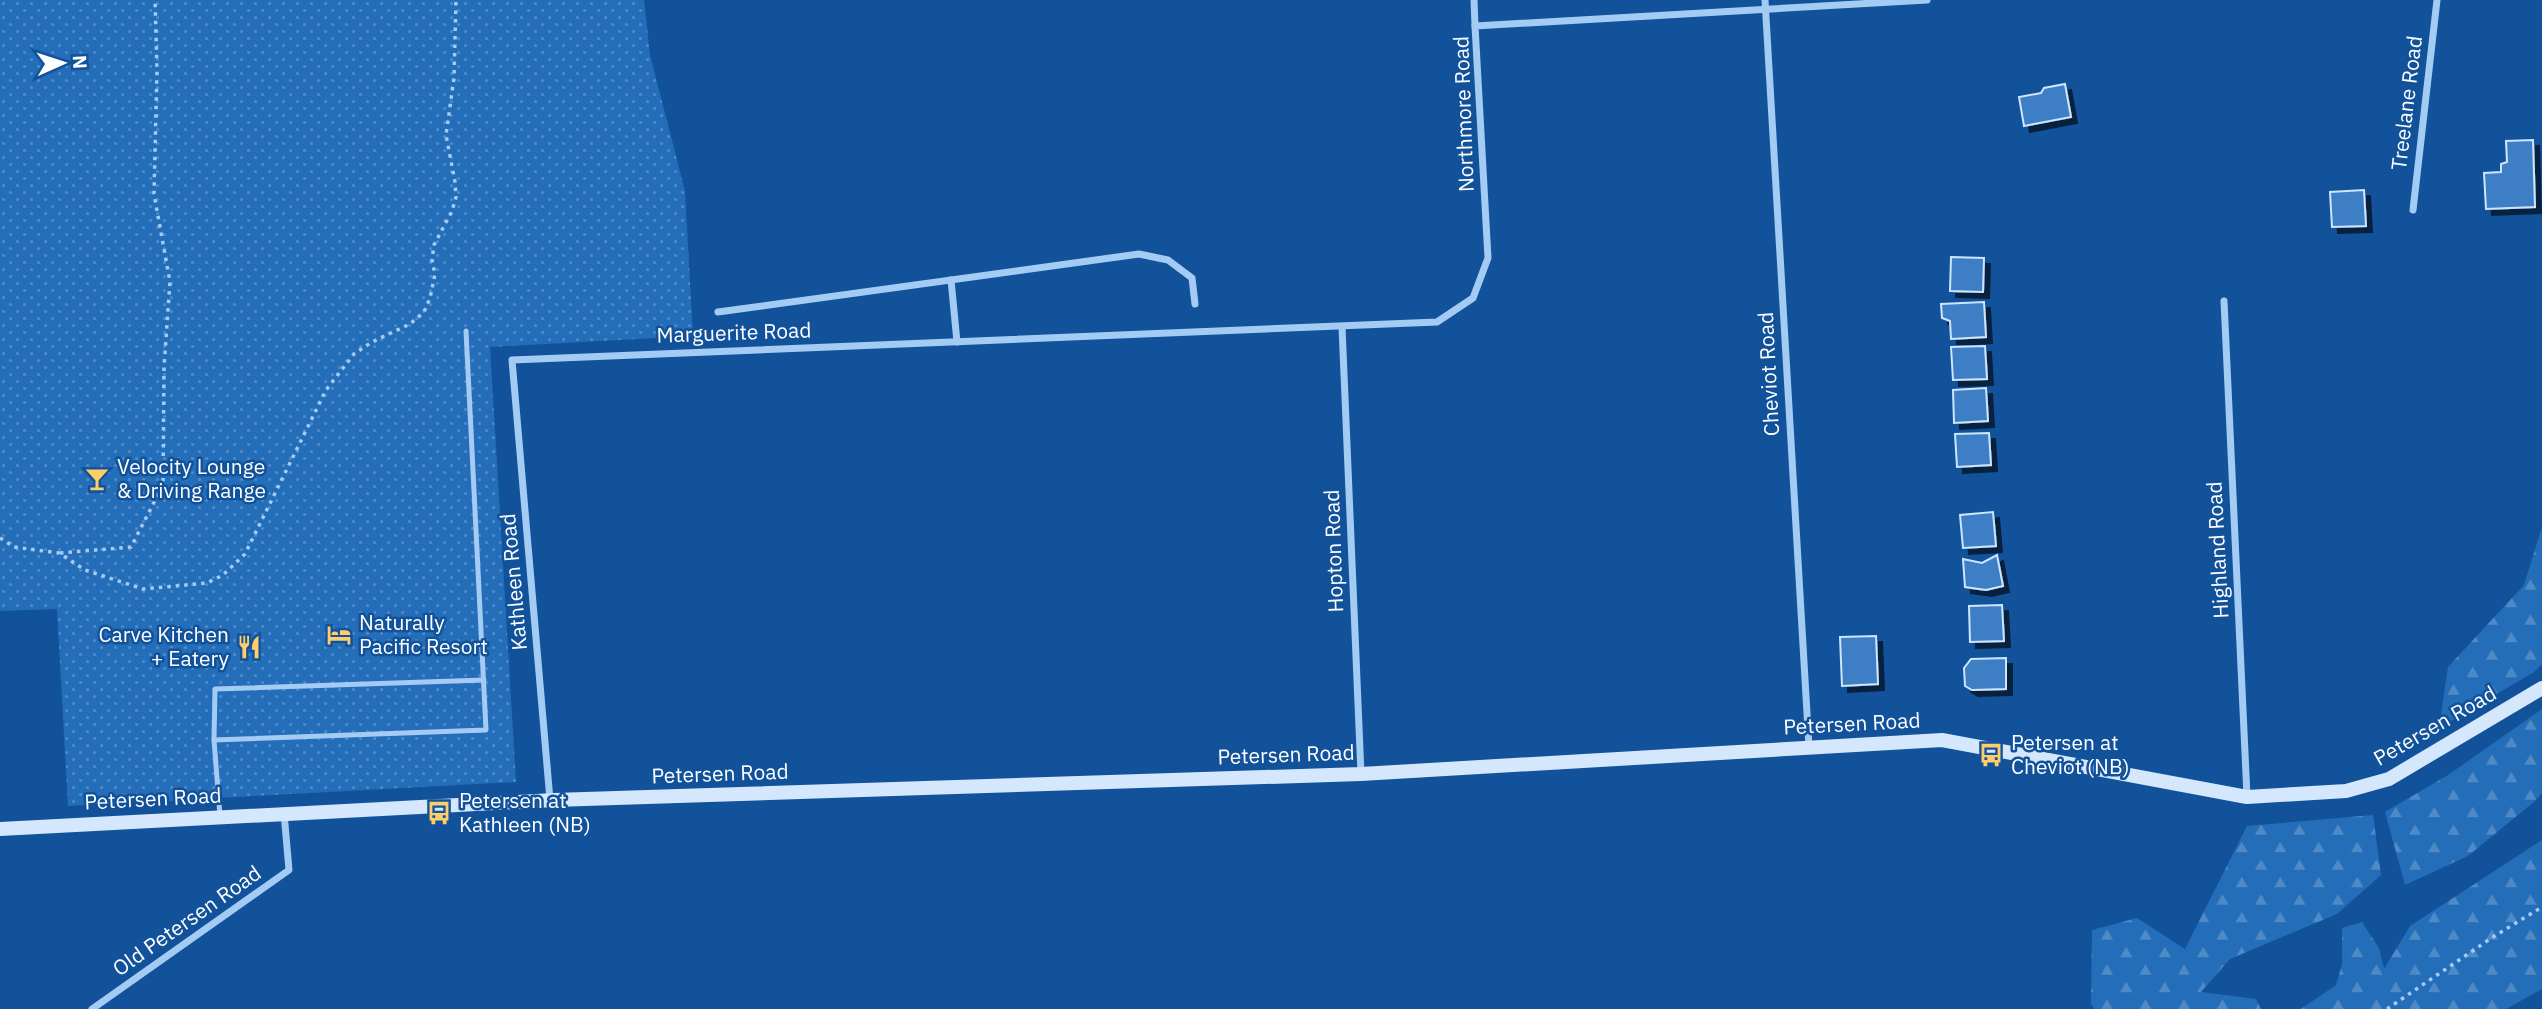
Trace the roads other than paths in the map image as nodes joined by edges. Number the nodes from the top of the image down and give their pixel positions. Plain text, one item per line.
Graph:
1 (1474, 0) edge
2 (1765, 0) edge
3 (1927, 0) edge
4 (2437, 0) edge
5 (1766, 9) junction
6 (1475, 26) junction
7 (2413, 210) dead end
8 (951, 280) junction
9 (2224, 301) dead end
10 (1195, 304) dead end
11 (718, 312) dead end
12 (1342, 327) junction
13 (466, 331) dead end
14 (957, 342) junction
15 (512, 360) joint
16 (484, 680) junction
17 (2542, 688) edge
18 (214, 740) junction
19 (1809, 747) junction
20 (1361, 774) junction
21 (2247, 797) junction
22 (550, 800) junction
23 (284, 813) junction
24 (220, 816) junction
25 (0, 829) edge
26 (92, 1009) edge

1 - 6 street
2 - 5 street, Cheviot Road
3 - 5 street, Northmore Road
4 - 7 street, Treelane Road
5 - 6 street, Northmore Road
5 - 19 street, Cheviot Road
6 - 12 street, Northmore Road
8 - 10 street, Marguerite Road
8 - 11 street, Marguerite Road
8 - 14 street
9 - 21 street, Highland Road
12 - 14 street, Marguerite Road
12 - 20 street, Hopton Road
13 - 16 lane
14 - 15 street, Marguerite Road
15 - 22 street, Kathleen Road
16 - 18 lane
16 - 18 lane
17 - 21 street, Petersen Road
18 - 24 lane
19 - 20 street, Petersen Road
19 - 21 street, Petersen Road
20 - 22 street, Petersen Road
22 - 23 street, Petersen Road
23 - 24 street, Petersen Road
23 - 26 street, Old Petersen Road
24 - 25 street, Petersen Road

